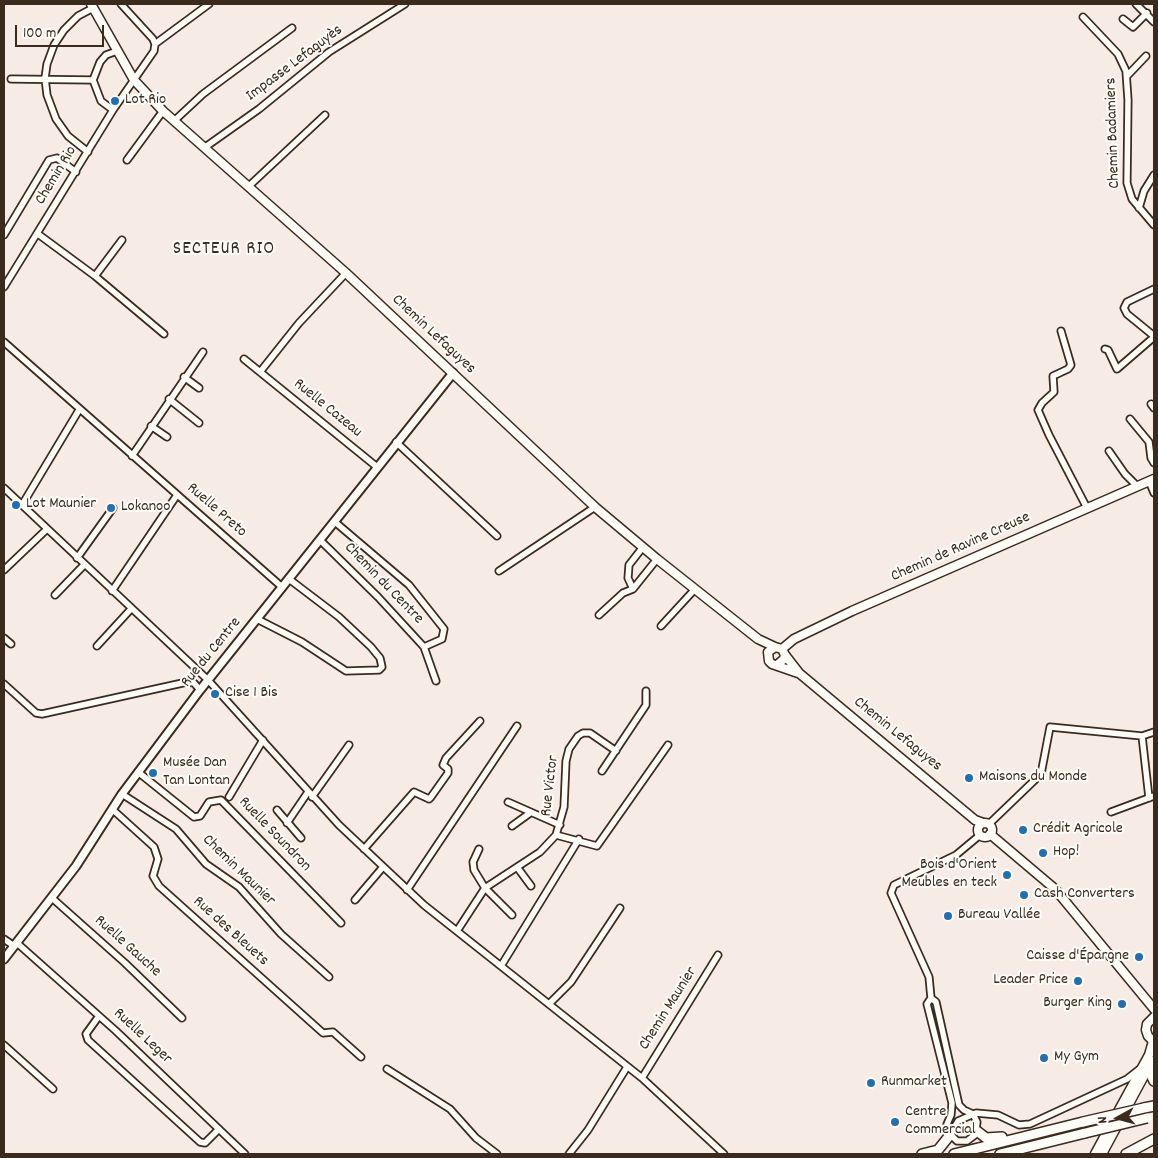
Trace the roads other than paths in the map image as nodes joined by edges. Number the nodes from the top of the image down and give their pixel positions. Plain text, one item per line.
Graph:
1 (123, 4) edge
2 (209, 4) edge
3 (405, 4) edge
4 (1136, 4) edge
5 (92, 6) edge
6 (1147, 14) junction
7 (1083, 17) dead end
8 (1123, 19) dead end
9 (1154, 22) edge
10 (292, 28) dead end
11 (155, 44) junction
12 (117, 51) junction
13 (1146, 56) dead end
14 (1127, 76) junction
15 (45, 78) junction
16 (10, 79) dead end
17 (93, 80) junction
18 (134, 80) junction
19 (113, 110) junction
20 (163, 111) junction
21 (325, 115) dead end
22 (174, 121) junction
23 (204, 148) junction
24 (88, 152) junction
25 (127, 160) dead end
26 (76, 172) junction
27 (1154, 176) edge
28 (249, 186) junction
29 (1139, 208) junction
30 (1154, 225) edge
31 (4, 234) edge
32 (38, 234) junction
33 (122, 240) dead end
34 (346, 273) junction
35 (95, 276) junction
36 (4, 287) edge
37 (1154, 289) edge
38 (1061, 331) dead end
39 (164, 334) dead end
40 (1154, 336) edge
41 (4, 342) edge
42 (1105, 350) dead end
43 (203, 352) dead end
44 (244, 359) dead end
45 (260, 372) junction
46 (453, 373) junction
47 (184, 377) junction
48 (199, 388) dead end
49 (169, 399) junction
50 (79, 410) junction
51 (1130, 418) dead end
52 (198, 423) dead end
53 (151, 426) junction
54 (166, 437) dead end
55 (396, 442) junction
56 (1109, 451) dead end
57 (132, 456) junction
58 (1154, 463) edge
59 (377, 467) junction
60 (1152, 480) edge
61 (1137, 486) junction
62 (4, 488) edge
63 (1154, 493) edge
64 (176, 495) junction
65 (22, 505) junction
66 (595, 507) junction
67 (113, 508) dead end
68 (1087, 508) junction
69 (335, 522) junction
70 (47, 529) junction
71 (497, 536) dead end
72 (321, 541) junction
73 (643, 547) junction
74 (77, 558) junction
75 (656, 559) junction
76 (84, 565) junction
77 (4, 570) edge
78 (498, 571) dead end
79 (289, 579) junction
80 (282, 587) junction
81 (695, 588) junction
82 (633, 589) junction
83 (112, 591) junction
84 (55, 595) dead end
85 (131, 609) junction
86 (599, 615) dead end
87 (257, 619) junction
88 (661, 626) dead end
89 (4, 638) edge
90 (758, 639) junction
91 (11, 644) dead end
92 (98, 646) dead end
93 (424, 647) junction
94 (781, 650) junction
95 (767, 657) junction
96 (777, 665) junction
97 (800, 673) junction
98 (208, 680) junction
99 (436, 681) dead end
100 (4, 684) edge
101 (200, 690) junction
102 (646, 691) dead end
103 (480, 722) dead end
104 (517, 726) dead end
105 (1154, 732) edge
106 (1142, 736) junction
107 (263, 740) junction
108 (350, 745) dead end
109 (668, 745) dead end
110 (616, 751) junction
111 (602, 771) dead end
112 (138, 772) junction
113 (122, 794) junction
114 (310, 795) junction
115 (229, 797) dead end
116 (1151, 797) edge
117 (508, 802) dead end
118 (112, 809) junction
119 (277, 810) dead end
120 (1111, 812) dead end
121 (530, 814) junction
122 (288, 823) junction
123 (560, 825) junction
124 (512, 826) dead end
125 (981, 826) junction
126 (556, 835) junction
127 (301, 838) dead end
128 (579, 839) junction
129 (364, 849) junction
130 (479, 849) dead end
131 (517, 866) junction
132 (383, 868) junction
133 (531, 886) dead end
134 (485, 888) junction
135 (407, 890) junction
136 (52, 898) junction
137 (355, 900) dead end
138 (620, 908) dead end
139 (512, 916) dead end
140 (341, 923) dead end
141 (457, 931) junction
142 (4, 939) edge
143 (15, 945) junction
144 (718, 955) dead end
145 (4, 958) edge
146 (501, 966) junction
147 (329, 977) dead end
148 (931, 998) junction
149 (549, 1004) junction
150 (1152, 1007) edge
151 (99, 1016) junction
152 (182, 1018) dead end
153 (1153, 1018) edge
154 (1154, 1041) edge
155 (4, 1045) edge
156 (361, 1057) dead end
157 (1154, 1060) edge
158 (1143, 1066) junction
159 (627, 1067) junction
160 (387, 1069) dead end
161 (642, 1078) junction
162 (1154, 1081) edge
163 (53, 1089) dead end
164 (1154, 1106) edge
165 (964, 1110) junction
166 (973, 1114) junction
167 (951, 1115) junction
168 (1151, 1118) edge
169 (219, 1129) junction
170 (1057, 1129) junction
171 (977, 1130) junction
172 (950, 1135) junction
173 (1154, 1139) edge
174 (245, 1154) edge
175 (497, 1154) edge
176 (569, 1154) edge
177 (724, 1154) edge
178 (922, 1154) edge
179 (954, 1154) edge
180 (1000, 1154) edge
181 (1095, 1154) edge
182 (1102, 1154) edge
183 (1126, 1154) edge

1 - 11 street
2 - 11 street
3 - 23 street, Impasse Lefaguyès
4 - 6 street
5 - 12 main road, Chemin Lefaguyes
5 - 15 street
6 - 8 street
6 - 9 street
7 - 14 street, Chemin Badamiers
10 - 22 street
11 - 18 street
12 - 17 street
12 - 18 main road, Chemin Lefaguyes
13 - 14 street
14 - 29 street, Chemin Badamiers
15 - 16 street
15 - 17 street
15 - 24 street
17 - 19 street
18 - 19 street, Chemin Rio
18 - 20 main road, Chemin Lefaguyes
19 - 24 street, Chemin Rio
20 - 22 main road, Chemin Lefaguyes
20 - 25 street
21 - 28 street
22 - 23 main road, Chemin Lefaguyes
23 - 28 main road, Chemin Lefaguyes
24 - 26 street, Chemin Rio
26 - 31 street
26 - 32 street, Chemin Rio
27 - 29 street
28 - 34 main road, Chemin Lefaguyes
29 - 30 street, Chemin Badamiers
32 - 35 street
32 - 36 street, Chemin Rio
33 - 35 street
34 - 45 street
34 - 46 main road, Chemin Lefaguyes
35 - 39 street
37 - 40 street
38 - 68 street
40 - 42 street
41 - 50 street, Ruelle Preto
43 - 47 street
44 - 45 street, Ruelle Cazeau
45 - 59 street, Ruelle Cazeau
46 - 55 street, Rue du Centre
46 - 66 main road, Chemin Lefaguyes
47 - 48 street
47 - 49 street
49 - 52 street
49 - 53 street
50 - 57 street, Ruelle Preto
50 - 65 street
51 - 58 street
53 - 54 street
53 - 57 street
55 - 59 street, Rue du Centre
55 - 71 street
56 - 61 street
57 - 64 street, Ruelle Preto
59 - 69 street, Rue du Centre
60 - 61 main road, Chemin de Ravine Creuse
60 - 63 street
61 - 68 main road, Chemin de Ravine Creuse
62 - 65 street, Chemin Maunier
64 - 80 street, Ruelle Preto
64 - 83 street
65 - 70 street, Chemin Maunier
66 - 73 main road, Chemin Lefaguyes
66 - 78 street
67 - 74 street
68 - 94 main road, Chemin de Ravine Creuse
69 - 72 street, Rue du Centre
69 - 93 street, Chemin du Centre
70 - 74 street, Chemin Maunier
70 - 77 street
72 - 79 street, Rue du Centre
72 - 93 street, Chemin du Centre
73 - 75 main road, Chemin Lefaguyes
73 - 82 street
74 - 76 street, Chemin Maunier
75 - 81 main road, Chemin Lefaguyes
75 - 82 street
76 - 83 street, Chemin Maunier
76 - 84 street
79 - 80 street, Rue du Centre
79 - 87 street
80 - 87 street, Rue du Centre
81 - 88 street
81 - 90 main road, Chemin Lefaguyes
82 - 86 street
83 - 85 street, Chemin Maunier
85 - 92 street
85 - 98 street, Chemin Maunier
87 - 98 street, Rue du Centre
89 - 91 street
90 - 94 main road, Chemin Lefaguyes
90 - 95 main road, Chemin Lefaguyes
93 - 99 street, Chemin du Centre
94 - 95 main road
94 - 96 main road
94 - 97 main road, Chemin Lefaguyes
95 - 96 main road
96 - 97 main road, Chemin Lefaguyes
97 - 125 main road, Chemin Lefaguyes
98 - 101 street, Rue du Centre
98 - 107 street, Chemin Maunier
100 - 101 street
101 - 112 street, Rue du Centre
102 - 110 street
103 - 129 street
104 - 135 street
105 - 106 street
106 - 116 street
106 - 125 street
107 - 114 street, Chemin Maunier
107 - 115 street
108 - 114 street
109 - 128 street
110 - 111 street
110 - 123 street, Rue Victor
112 - 113 street, Rue du Centre
112 - 140 street, Ruelle Soundron
113 - 118 street, Rue du Centre
113 - 147 street, Chemin Maunier
114 - 122 street
114 - 129 street, Chemin Maunier
116 - 120 street
117 - 121 street
118 - 136 street, Rue du Centre
118 - 156 street, Rue des Bleuets
119 - 122 street
121 - 123 street
121 - 124 street
122 - 127 street
123 - 126 street, Rue Victor
125 - 148 street
125 - 150 main road
126 - 128 street
126 - 131 street, Rue Victor
128 - 146 street
129 - 132 street, Chemin Maunier
130 - 134 street
131 - 133 street
131 - 134 street, Rue Victor
132 - 135 street, Chemin Maunier
132 - 137 street
134 - 139 street
134 - 141 street, Rue Victor
135 - 141 street, Chemin Maunier
136 - 143 street, Rue du Centre
136 - 152 street, Ruelle Gauche
138 - 149 street
141 - 146 street, Chemin Maunier
142 - 143 street, Ruelle Leger
143 - 145 street, Rue du Centre
143 - 151 street, Ruelle Leger
144 - 161 street, Chemin Maunier
146 - 149 street, Chemin Maunier
148 - 165 street
148 - 167 street
149 - 159 street, Chemin Maunier
150 - 153 main road
151 - 169 street, Ruelle Leger
151 - 169 street
153 - 154 main road
154 - 158 main road
155 - 163 street
157 - 162 highway
157 - 182 main road
158 - 166 street
158 - 181 main road
159 - 161 street, Chemin Maunier
159 - 176 street
160 - 175 street
161 - 177 street, Chemin Maunier
164 - 170 highway, bridge
165 - 166 street
165 - 167 street
166 - 171 street
166 - 172 street
167 - 172 street
168 - 180 highway, bridge
169 - 174 street, Ruelle Leger
170 - 171 highway
170 - 179 highway
171 - 172 street
172 - 178 highway
173 - 183 highway

